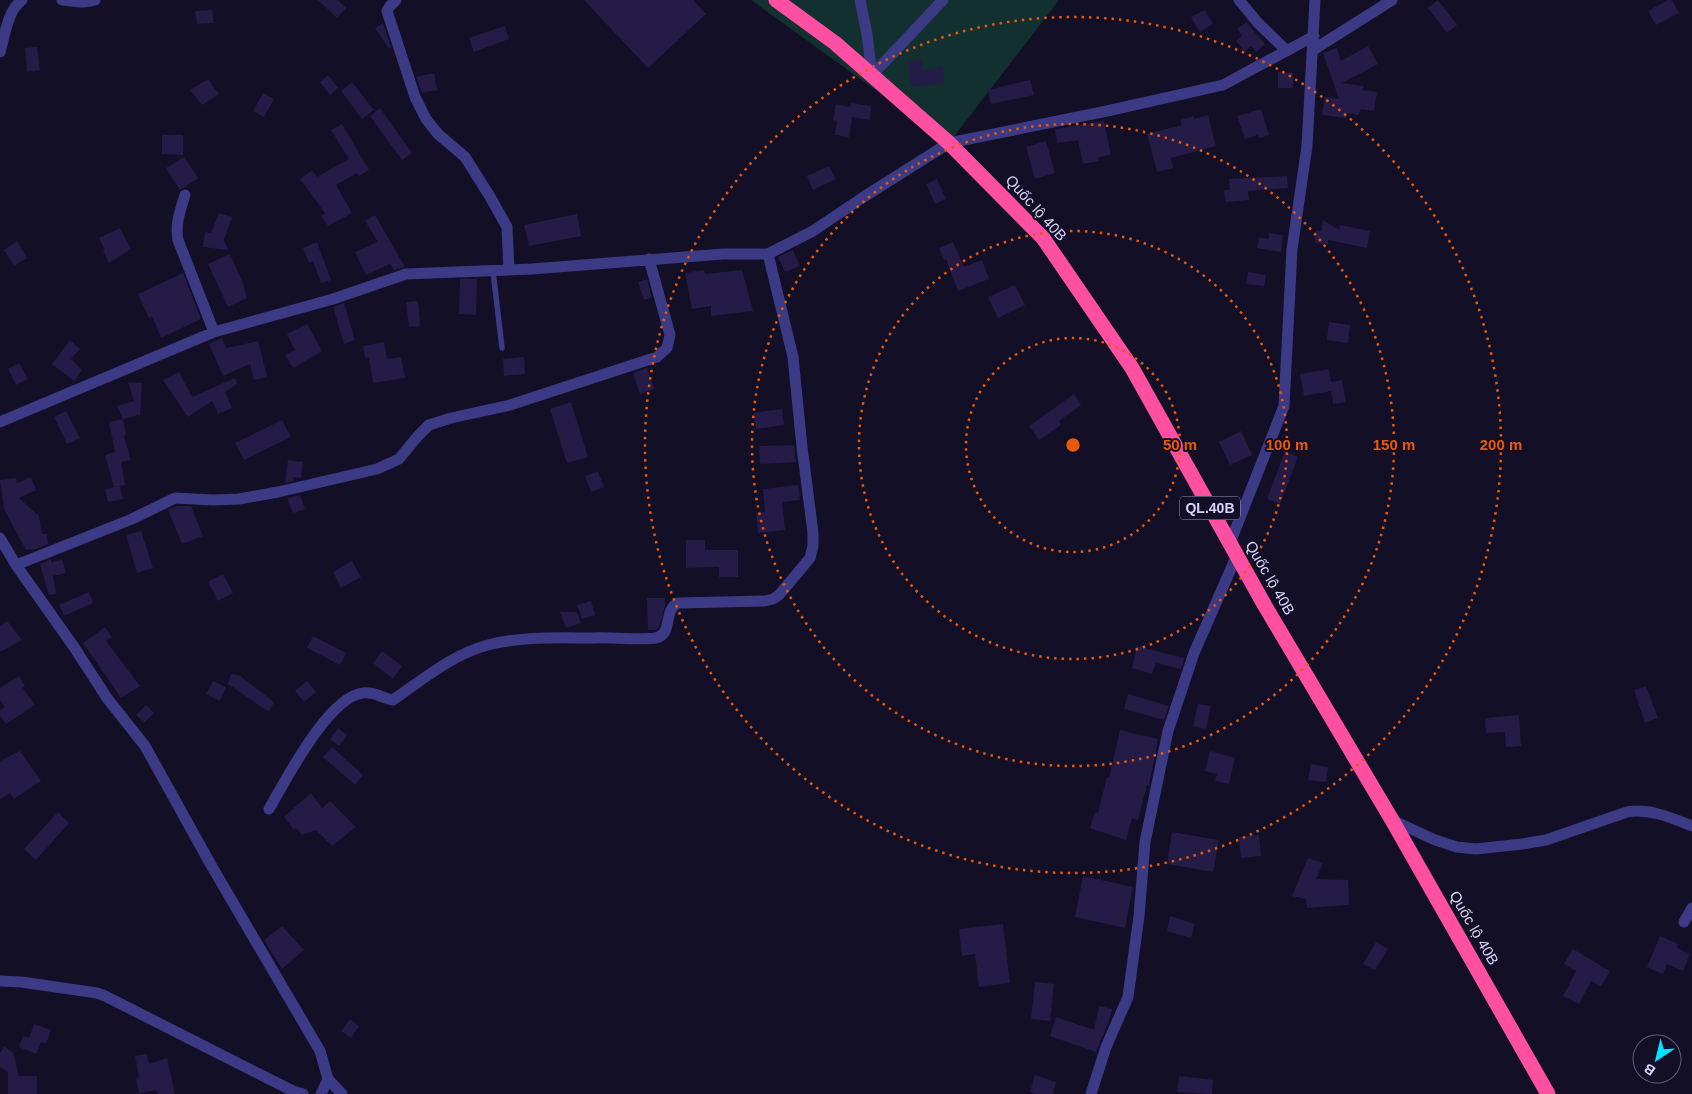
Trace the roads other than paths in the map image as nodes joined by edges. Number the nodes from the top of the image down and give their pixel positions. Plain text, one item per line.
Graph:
1 (22, 0) edge
2 (62, 0) edge
3 (95, 0) edge
4 (396, 0) edge
5 (776, 0) edge
6 (860, 0) edge
7 (944, 0) edge
8 (1239, 0) edge
9 (1315, 0) edge
10 (1392, 0) edge
11 (1314, 36) junction
12 (1313, 50) junction
13 (1287, 51) junction
14 (0, 52) edge
15 (872, 75) junction
16 (949, 143) junction
17 (185, 196) dead end
18 (768, 254) junction
19 (649, 258) junction
20 (509, 270) junction
21 (493, 271) junction
22 (214, 332) junction
23 (502, 348) dead end
24 (0, 422) edge
25 (0, 538) edge
26 (1233, 549) junction
27 (4, 558) edge
28 (16, 566) junction
29 (270, 809) dead end
30 (1392, 820) junction
31 (1692, 826) edge
32 (1692, 908) edge
33 (1684, 922) dead end
34 (0, 981) edge
35 (328, 1079) junction
36 (303, 1094) edge
37 (321, 1094) edge
38 (342, 1094) edge
39 (1091, 1094) edge
40 (1548, 1094) edge

1 - 14 street
2 - 3 street
4 - 20 street
5 - 15 highway, Quốc lộ 40B / QL.40B
6 - 15 street
7 - 15 street
8 - 13 street
9 - 11 street
10 - 12 street
11 - 12 street
11 - 13 street
12 - 26 street
13 - 16 street
15 - 16 highway, Quốc lộ 40B / QL.40B
16 - 18 street
16 - 26 highway, Quốc lộ 40B / QL.40B
17 - 22 street
18 - 19 street
18 - 29 street
19 - 20 street
19 - 28 street
20 - 21 street
21 - 22 street
21 - 23 lane
22 - 24 street
25 - 27 street
26 - 30 highway, Quốc lộ 40B / QL.40B
26 - 39 street
27 - 28 street
28 - 35 street
30 - 31 street
30 - 40 highway, Quốc lộ 40B / QL.40B
32 - 33 street
34 - 36 street
35 - 37 street
35 - 38 street

